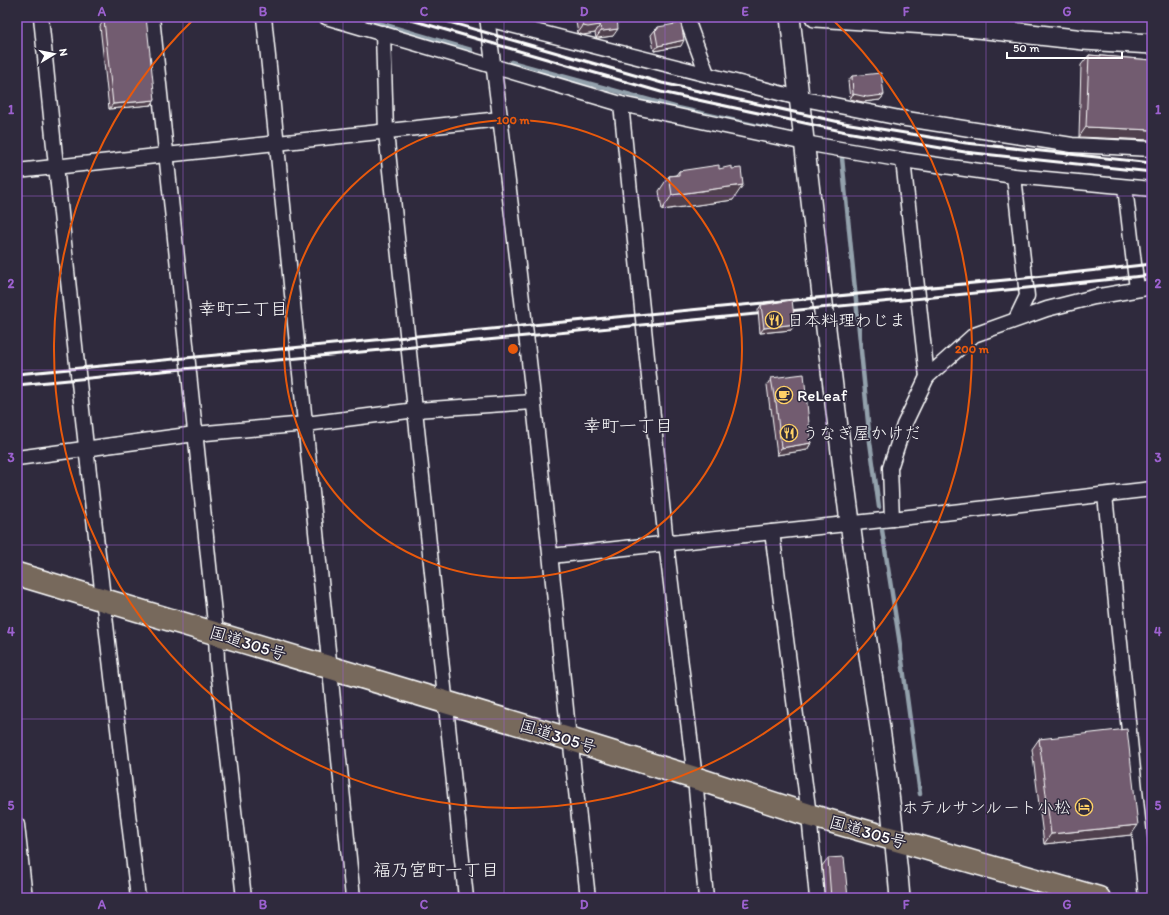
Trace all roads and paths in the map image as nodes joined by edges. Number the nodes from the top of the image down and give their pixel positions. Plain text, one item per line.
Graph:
1 (41, 17) edge
2 (152, 17) edge
3 (264, 17) edge
4 (326, 17) edge
5 (686, 17) edge
6 (790, 17) edge
7 (815, 17) edge
8 (487, 18) edge
9 (876, 19) edge
10 (959, 21) edge
11 (383, 33) junction
12 (1152, 44) edge
13 (494, 66) junction
14 (707, 74) junction
15 (800, 98) junction
16 (621, 104) junction
17 (500, 119) junction
18 (386, 132) junction
19 (805, 142) junction
20 (276, 143) junction
21 (1152, 149) edge
22 (166, 156) junction
23 (903, 160) junction
24 (56, 167) junction
25 (17, 171) edge
26 (1014, 176) junction
27 (1125, 187) junction
28 (1152, 189) edge
29 (1152, 286) edge
30 (1137, 289) junction
31 (1016, 319) junction
32 (927, 378) junction
33 (533, 402) junction
34 (416, 410) junction
35 (306, 424) junction
36 (195, 434) junction
37 (86, 450) junction
38 (17, 458) edge
39 (1152, 489) edge
40 (1106, 494) junction
41 (892, 519) junction
42 (850, 523) junction
43 (772, 532) junction
44 (666, 543) junction
45 (551, 556) junction
46 (17, 574) edge
47 (103, 600) junction
48 (216, 633) junction
49 (331, 668) junction
50 (446, 702) junction
51 (569, 739) junction
52 (695, 778) junction
53 (809, 815) junction
54 (17, 825) edge
55 (896, 839) junction
56 (25, 898) edge
57 (138, 898) edge
58 (244, 898) edge
59 (353, 898) edge
60 (466, 898) edge
61 (588, 898) edge
62 (706, 898) edge
63 (817, 898) edge
64 (900, 898) edge
65 (1099, 898) edge
66 (1146, 898) edge

1 - 24 street
2 - 22 street
3 - 20 street
4 - 11 street
5 - 14 street
6 - 15 street
7 - 9 street
8 - 13 street
8 - 14 street
9 - 10 street
10 - 12 street
11 - 13 street
11 - 18 street
13 - 16 street
13 - 17 street
14 - 15 street
15 - 19 street
15 - 21 street
16 - 19 street
16 - 44 street
17 - 18 street
17 - 33 street
18 - 20 street
18 - 34 street
19 - 23 street
19 - 42 street
20 - 22 street
20 - 35 street
22 - 24 street
22 - 36 street
23 - 26 street
23 - 32 street
24 - 25 street
24 - 37 street
26 - 27 street
26 - 31 street
27 - 28 street
27 - 30 street
29 - 30 street
30 - 31 street
31 - 32 street
32 - 41 street
33 - 34 street
33 - 45 street
34 - 35 street
34 - 50 street
35 - 36 street
35 - 49 street
36 - 37 street
36 - 48 street
37 - 38 street
37 - 47 street
39 - 40 street
40 - 41 street
40 - 66 street
41 - 42 street
42 - 43 street
42 - 55 street
43 - 44 street
43 - 53 street
44 - 45 street
44 - 52 street
45 - 51 street
46 - 47 highway, 国道305号
47 - 48 highway, 国道305号
47 - 57 street
48 - 49 highway, 国道305号
48 - 58 street
49 - 50 highway, 国道305号
49 - 59 street
50 - 51 highway, 国道305号
50 - 60 street
51 - 52 highway, 国道305号
51 - 61 street
52 - 53 highway, 国道305号
52 - 62 street
53 - 55 highway, 国道305号
53 - 63 street
54 - 56 street
55 - 64 street
55 - 65 highway, 国道305号

